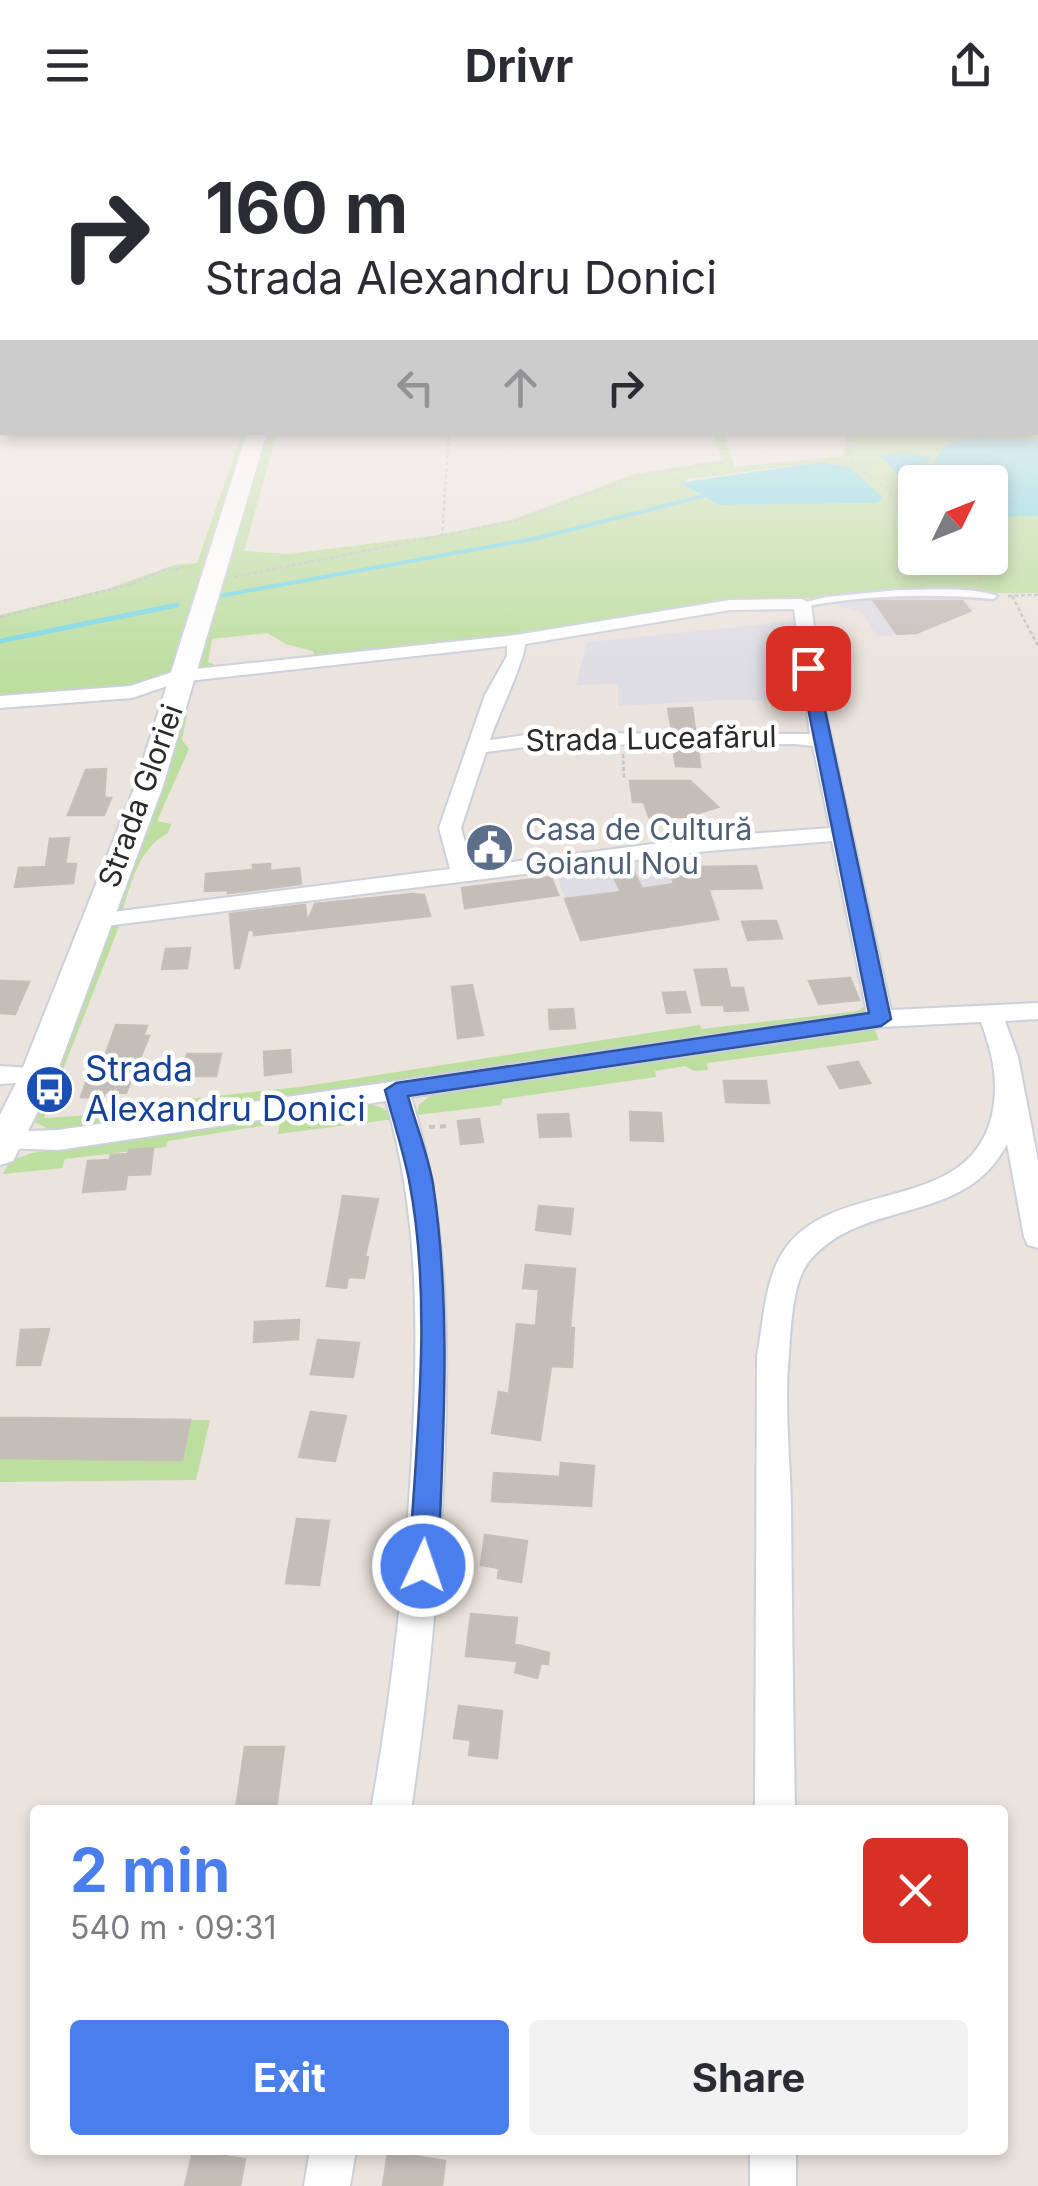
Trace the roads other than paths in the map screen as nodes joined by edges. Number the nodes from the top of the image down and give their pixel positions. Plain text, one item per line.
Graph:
1 (241, 485) edge
2 (993, 596) road end
3 (802, 604) junction
4 (516, 640) junction
5 (184, 676) junction
6 (0, 702) edge
7 (824, 742) junction
8 (479, 746) junction
9 (840, 834) junction
10 (462, 875) junction
11 (97, 920) junction
12 (1038, 1011) edge
13 (989, 1012) junction
14 (881, 1019) junction
15 (0, 1075) edge
16 (38, 1076) junction
17 (396, 1090) junction
18 (1012, 1092) junction
19 (3, 1146) edge
20 (1038, 1236) edge
21 (392, 1805) edge
22 (775, 1805) edge
23 (332, 2155) edge
24 (773, 2155) edge
25 (327, 2186) edge
26 (773, 2186) edge

1 - 5 street, Strada Gloriei
2 - 3 lane
3 - 4 street
3 - 7 street, Strada Luceafărul
4 - 5 street
4 - 8 street, Strada Luceafărul
5 - 6 street
5 - 11 street, Strada Gloriei
7 - 8 street, Strada Luceafărul
7 - 9 street, Strada Luceafărul
8 - 10 street, Strada Luceafărul
9 - 10 street
9 - 14 street
10 - 11 street
11 - 16 street, Strada Gloriei
12 - 13 street
13 - 14 street
13 - 18 street
14 - 17 street
15 - 16 street
16 - 19 street, Strada Gloriei
17 - 19 street
17 - 21 street
18 - 20 street
18 - 22 street
23 - 25 street
24 - 26 street

